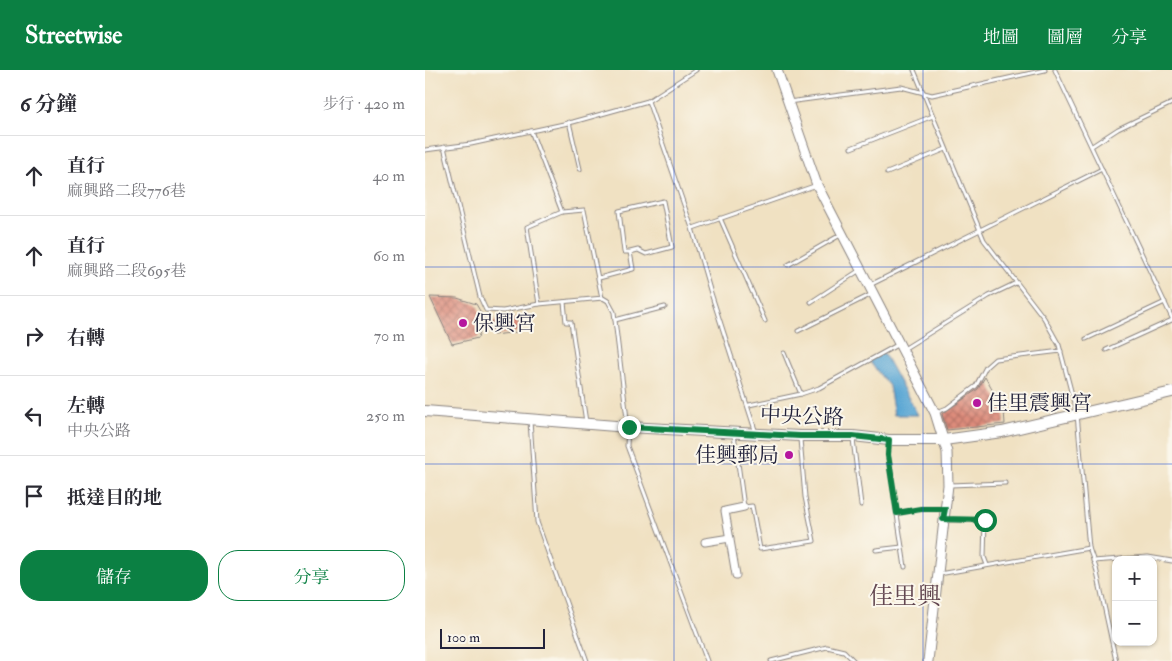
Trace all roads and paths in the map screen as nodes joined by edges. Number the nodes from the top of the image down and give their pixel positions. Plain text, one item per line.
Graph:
1 (696, 70) edge
2 (777, 70) edge
3 (914, 70) edge
4 (1045, 70) edge
5 (1055, 70) edge
6 (923, 91) junction
7 (648, 101) junction
8 (788, 102) junction
9 (1172, 103) edge
10 (933, 116) junction
11 (569, 122) junction
12 (531, 131) junction
13 (1092, 146) junction
14 (444, 147) junction
15 (851, 148) dead end
16 (946, 149) junction
17 (425, 150) edge
18 (580, 169) dead end
19 (1102, 169) junction
20 (887, 173) dead end
21 (817, 185) junction
22 (562, 212) junction
23 (720, 218) junction
24 (692, 228) junction
25 (979, 230) junction
26 (842, 233) junction
27 (630, 252) junction
28 (788, 265) dead end
29 (861, 270) junction
30 (599, 278) junction
31 (1015, 283) junction
32 (871, 290) junction
33 (602, 298) junction
34 (564, 302) junction
35 (811, 302) dead end
36 (1165, 302) junction
37 (539, 304) junction
38 (665, 307) dead end
39 (1172, 319) edge
40 (615, 320) junction
41 (765, 320) dead end
42 (799, 332) dead end
43 (1086, 340) dead end
44 (899, 347) junction
45 (1106, 350) dead end
46 (1061, 351) junction
47 (784, 354) dead end
48 (1172, 392) edge
49 (801, 394) junction
50 (749, 405) junction
51 (425, 411) edge
52 (935, 413) junction
53 (1077, 414) junction
54 (530, 418) junction
55 (586, 422) junction
56 (629, 427) junction
57 (733, 432) junction
58 (757, 433) junction
59 (800, 436) junction
60 (853, 436) junction
61 (889, 440) junction
62 (944, 440) junction
63 (1005, 483) dead end
64 (948, 485) junction
65 (861, 505) dead end
66 (744, 507) junction
67 (945, 509) junction
68 (897, 513) junction
69 (943, 519) junction
70 (730, 538) junction
71 (705, 542) dead end
72 (902, 547) junction
73 (1089, 548) junction
74 (876, 550) dead end
75 (1172, 560) edge
76 (1093, 562) junction
77 (987, 565) junction
78 (905, 567) dead end
79 (937, 574) junction
80 (736, 576) dead end
81 (587, 661) edge
82 (707, 661) edge
83 (771, 661) edge
84 (854, 661) edge
85 (928, 661) edge
86 (1115, 661) edge

1 - 7 lane
2 - 8 street
3 - 6 lane
4 - 6 lane
5 - 13 lane
6 - 8 lane
6 - 10 lane
7 - 11 lane
7 - 24 lane
8 - 21 street
9 - 13 lane
10 - 15 lane
10 - 16 lane
11 - 12 lane
11 - 18 lane
12 - 14 lane
12 - 22 lane
13 - 19 lane
14 - 17 lane
14 - 37 lane
16 - 20 lane
16 - 25 lane
19 - 25 lane
19 - 36 lane
21 - 23 lane
21 - 26 street
22 - 30 lane
22 - 37 lane
23 - 24 lane
23 - 41 lane
24 - 50 lane
25 - 31 lane
25 - 32 lane
26 - 28 lane
26 - 29 street
27 - 27 lane
27 - 30 lane
29 - 32 street
29 - 35 lane
30 - 33 lane
31 - 44 lane
31 - 46 lane
32 - 42 lane
32 - 44 street
33 - 34 lane
33 - 40 lane
34 - 37 lane
34 - 55 lane
36 - 39 lane
36 - 43 lane
38 - 40 lane
39 - 45 lane
40 - 56 lane
44 - 49 lane
44 - 52 street
46 - 52 lane
46 - 53 lane
47 - 49 lane
48 - 53 main road, 中央公路
49 - 50 lane
50 - 58 lane
51 - 54 main road, 中央公路
52 - 62 street
53 - 62 main road, 中央公路
53 - 73 lane
54 - 55 main road, 中央公路
54 - 81 lane
55 - 56 main road, 中央公路
56 - 57 main road, 中央公路
56 - 82 lane
57 - 58 main road, 中央公路
57 - 66 lane
58 - 59 main road, 中央公路
59 - 60 main road, 中央公路
59 - 66 lane
60 - 61 main road, 中央公路
60 - 65 lane
61 - 62 main road, 中央公路
61 - 68 lane
62 - 64 street
63 - 64 lane
64 - 67 street
66 - 70 street
67 - 68 lane
67 - 69 street
68 - 72 lane
69 - 77 lane
69 - 79 street
70 - 71 street
70 - 80 street
72 - 74 lane
72 - 78 lane
73 - 76 lane
73 - 77 lane
75 - 76 lane
76 - 86 lane
77 - 79 lane
79 - 85 street
83 - 84 lane

